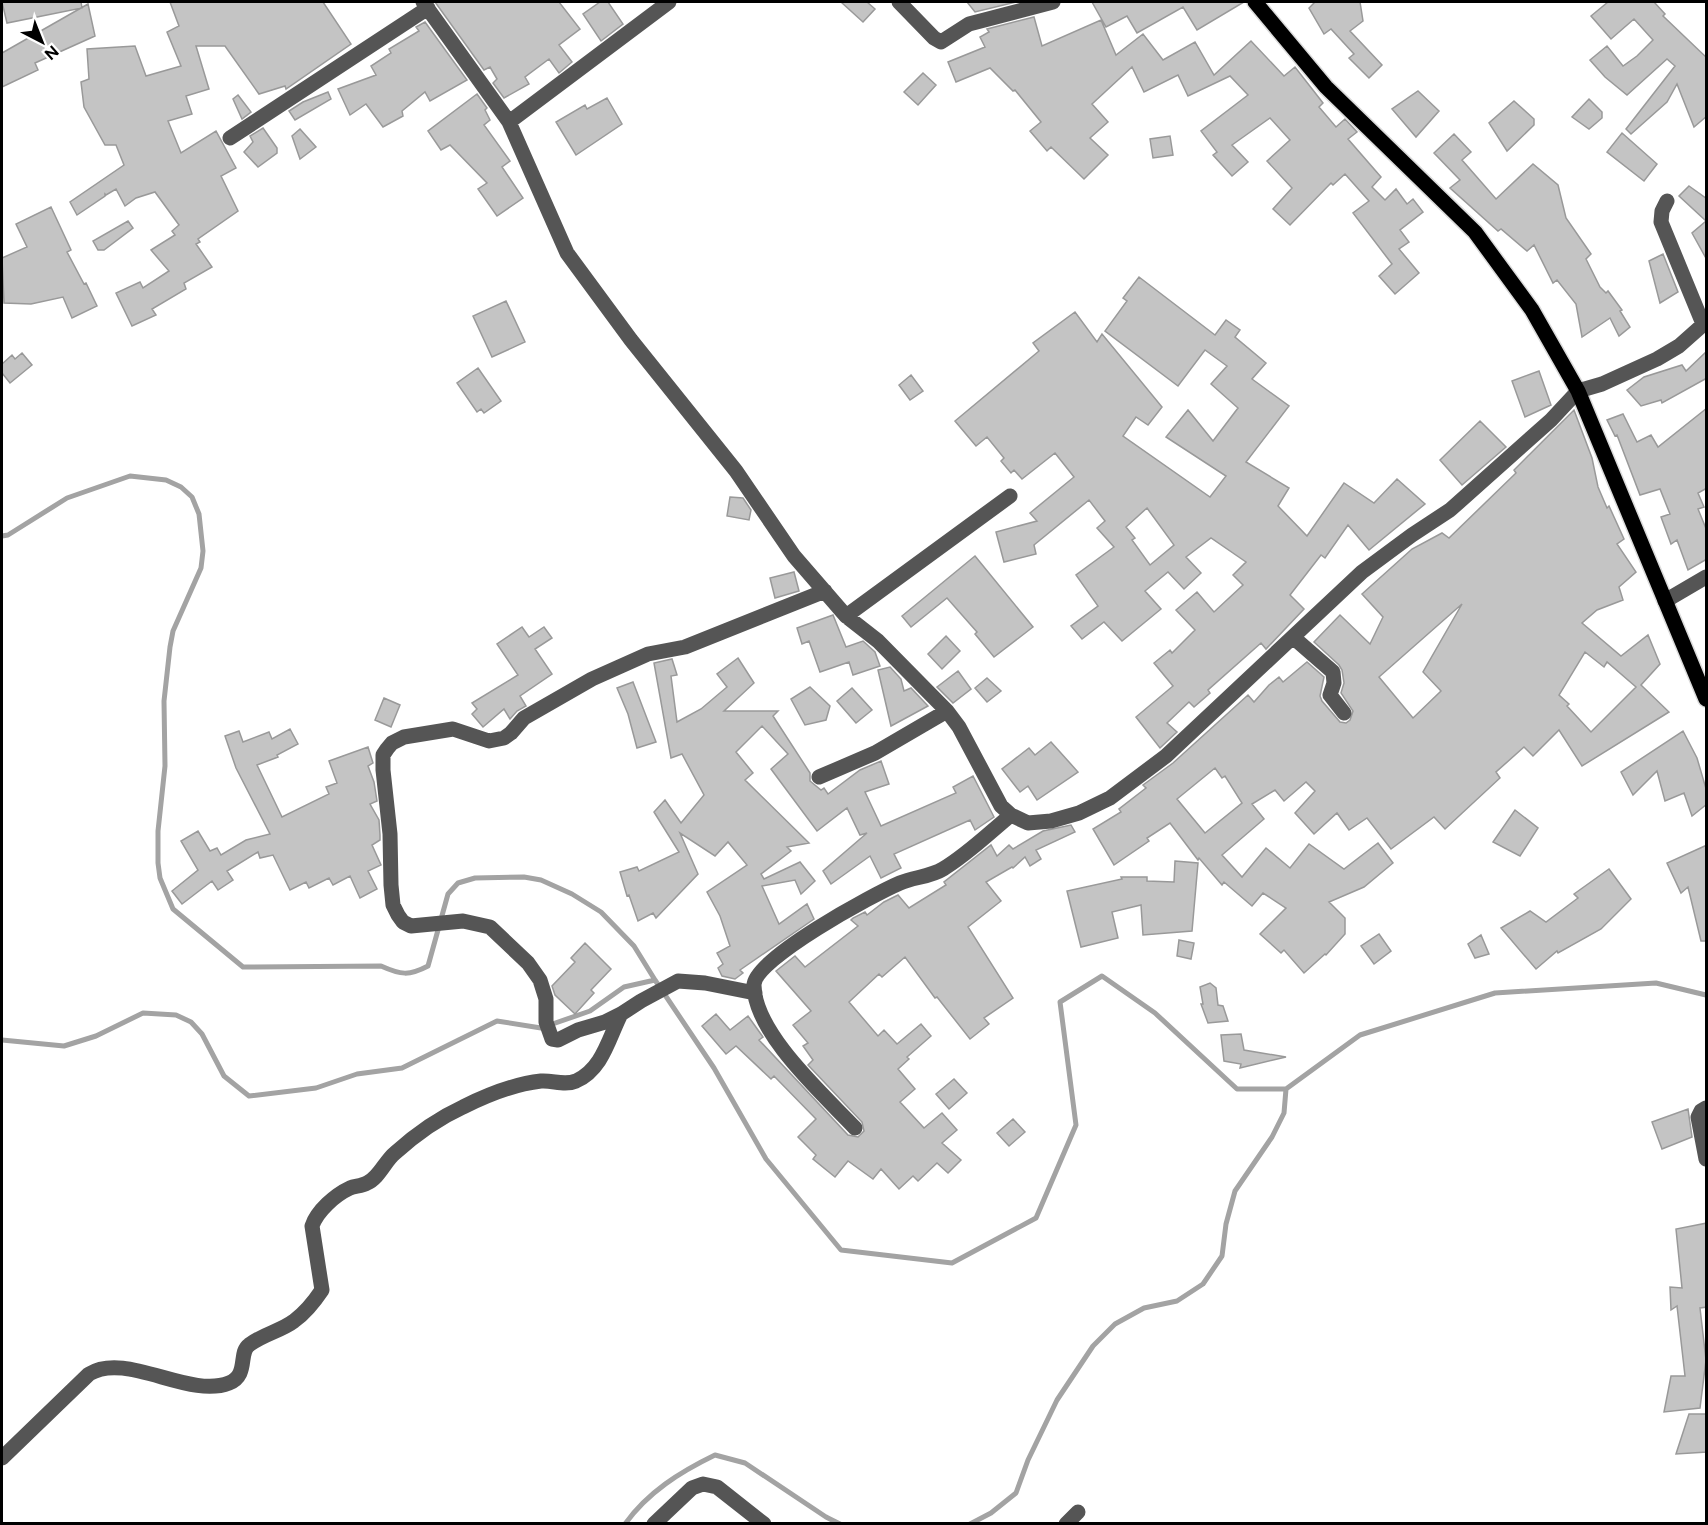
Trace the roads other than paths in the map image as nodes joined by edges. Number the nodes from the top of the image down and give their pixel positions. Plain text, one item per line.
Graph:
1 (669, 2) edge
2 (899, 2) edge
3 (1053, 2) edge
4 (425, 4) edge
5 (1261, 4) edge
6 (509, 122) junction
7 (230, 138) dead end
8 (1667, 201) dead end
9 (1705, 323) edge
10 (1578, 391) junction
11 (1010, 496) dead end
12 (1707, 577) edge
13 (825, 591) junction
14 (1665, 601) junction
15 (846, 616) junction
16 (1294, 638) junction
17 (1707, 699) edge
18 (947, 711) junction
19 (1344, 713) dead end
20 (819, 777) dead end
21 (1011, 815) junction
22 (755, 993) junction
23 (621, 1014) junction
24 (1707, 1108) edge
25 (855, 1128) dead end
26 (1707, 1159) edge
27 (2, 1458) edge
28 (1078, 1512) dead end
29 (755, 1521) edge
30 (654, 1524) edge
31 (1066, 1524) edge

1 - 6 street
2 - 3 street
4 - 6 street
4 - 7 street
5 - 10 main road
6 - 13 street
8 - 9 street
9 - 10 street
10 - 14 main road
10 - 16 street
11 - 15 street
12 - 14 street
13 - 15 street
13 - 23 street
14 - 17 main road
15 - 18 street
16 - 19 street
16 - 21 street
18 - 20 street
18 - 21 street
21 - 22 street
22 - 23 street
22 - 25 street
23 - 27 street
24 - 26 street
28 - 31 street
29 - 30 street

